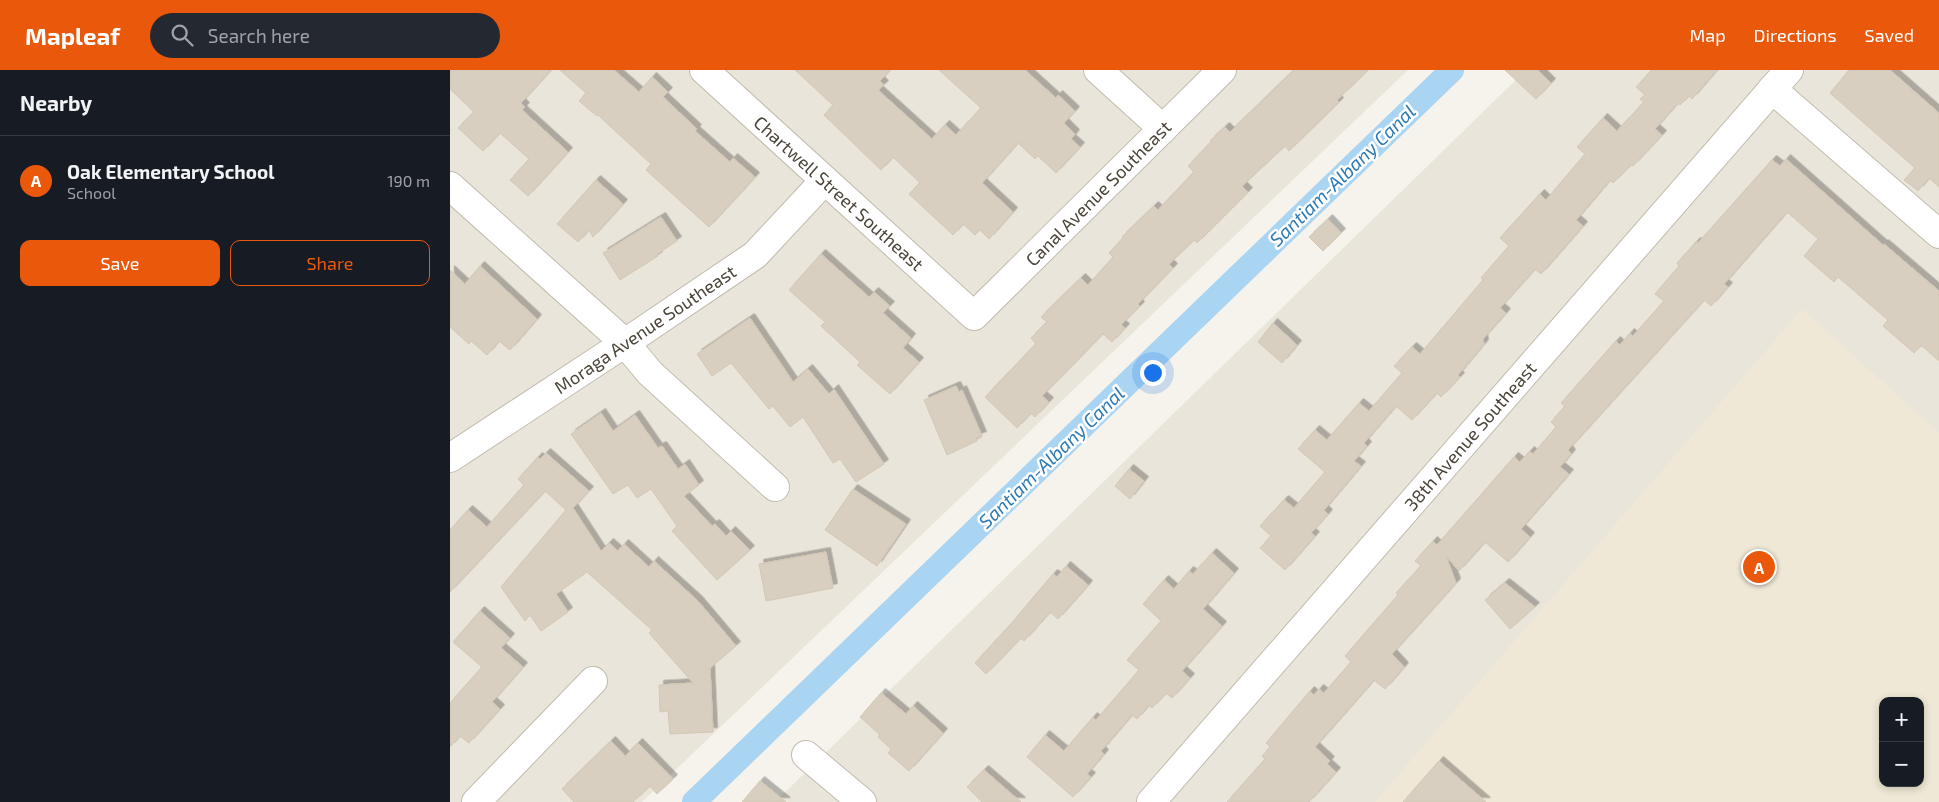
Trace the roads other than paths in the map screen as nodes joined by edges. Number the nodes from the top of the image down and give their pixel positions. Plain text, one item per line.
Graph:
1 (704, 70) edge
2 (1098, 70) edge
3 (1222, 70) edge
4 (1780, 80) edge
5 (1163, 129) junction
6 (824, 181) junction
7 (450, 186) edge
8 (1939, 234) edge
9 (974, 316) joint
10 (625, 343) junction
11 (450, 458) edge
12 (775, 486) dead end
13 (593, 681) dead end
14 (806, 755) dead end
15 (476, 802) edge
16 (862, 802) edge
17 (1151, 802) edge

1 - 6 street, Chartwell Street Southeast
2 - 5 street
3 - 5 street, Canal Avenue Southeast
4 - 8 street
4 - 17 street, 38th Avenue Southeast
5 - 9 street, Canal Avenue Southeast
6 - 9 street, Chartwell Street Southeast
6 - 10 street, Moraga Avenue Southeast
7 - 10 street
10 - 11 street, Moraga Avenue Southeast
10 - 12 street
13 - 15 street
14 - 16 street

